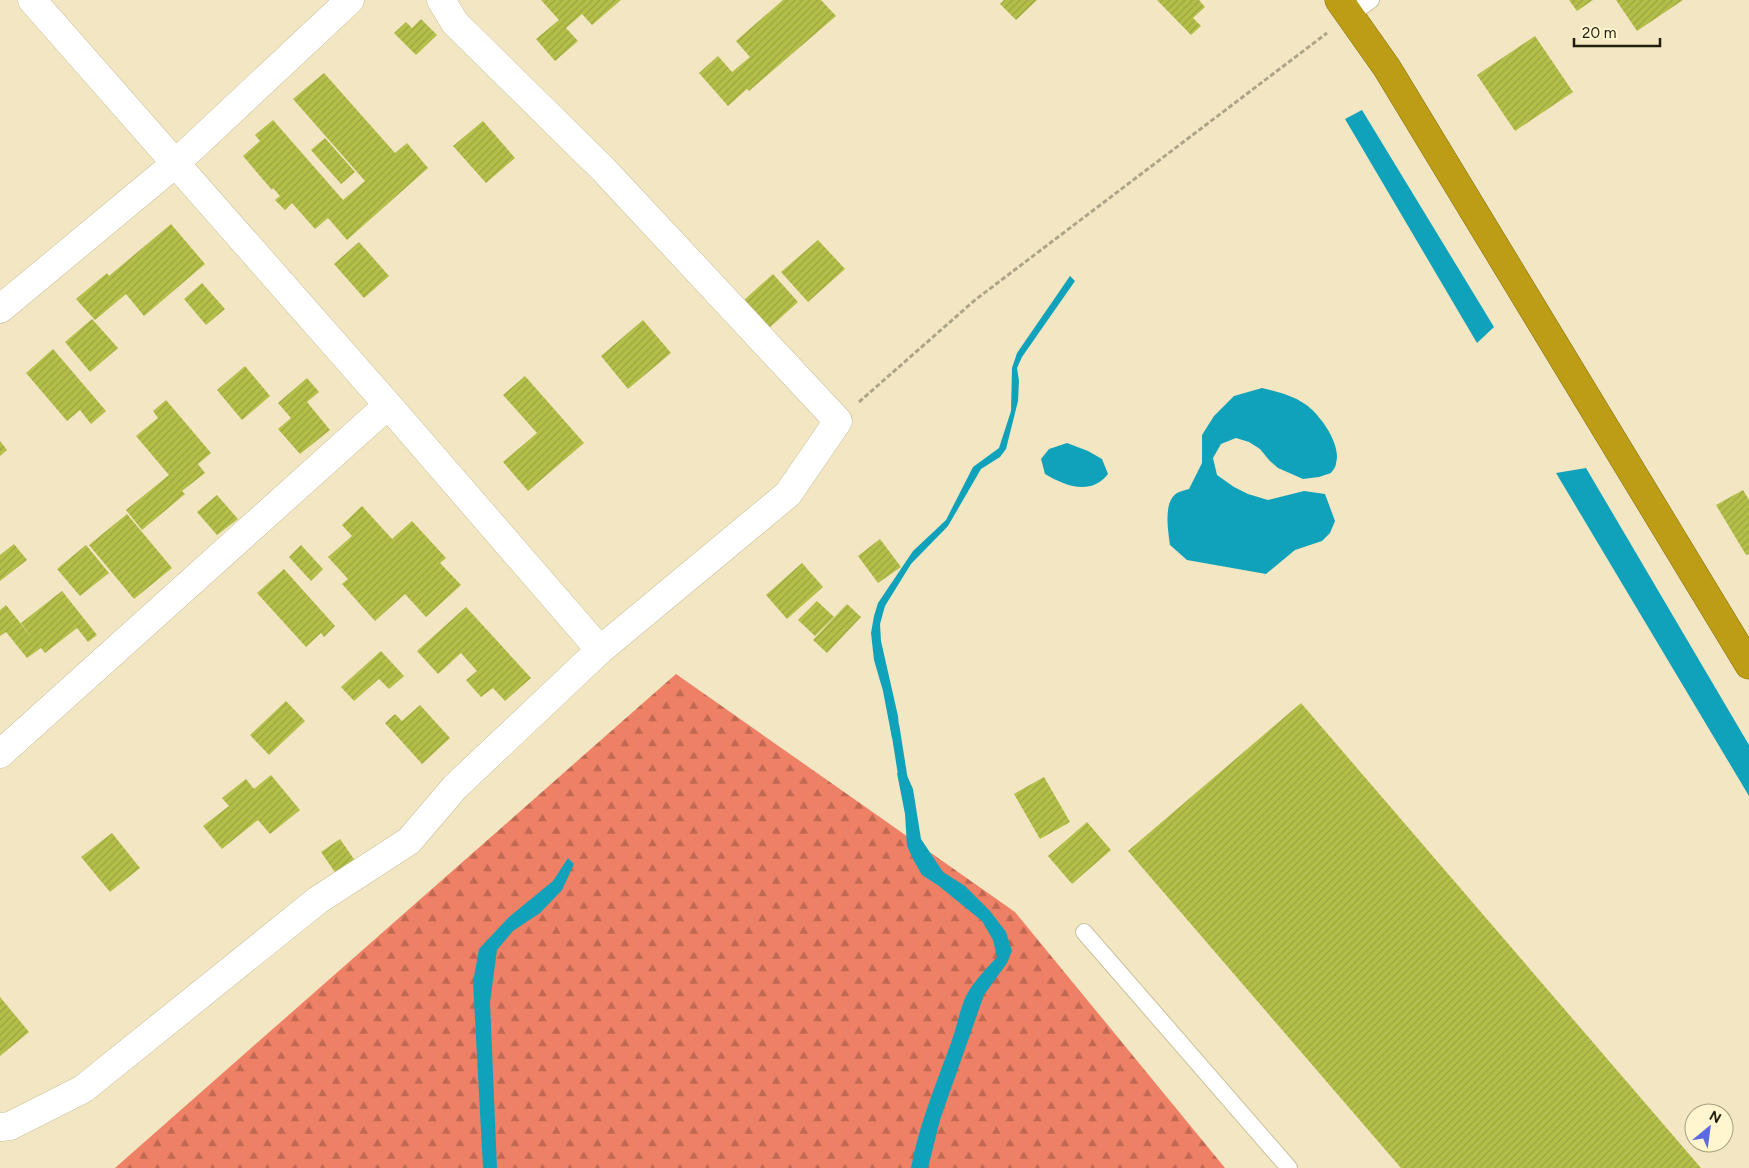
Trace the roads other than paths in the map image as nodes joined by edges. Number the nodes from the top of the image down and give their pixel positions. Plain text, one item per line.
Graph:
1 (32, 0) edge
2 (350, 0) edge
3 (441, 0) edge
4 (1353, 5) edge
5 (176, 163) junction
6 (0, 309) edge
7 (388, 405) junction
8 (600, 650) junction
9 (1749, 665) edge
10 (0, 754) edge
11 (1084, 932) dead end
12 (0, 1127) edge
13 (1289, 1168) edge

1 - 5 street
2 - 5 street
3 - 8 street
4 - 9 highway
5 - 6 street
5 - 7 street
7 - 8 street
7 - 10 street
8 - 12 street
11 - 13 lane

